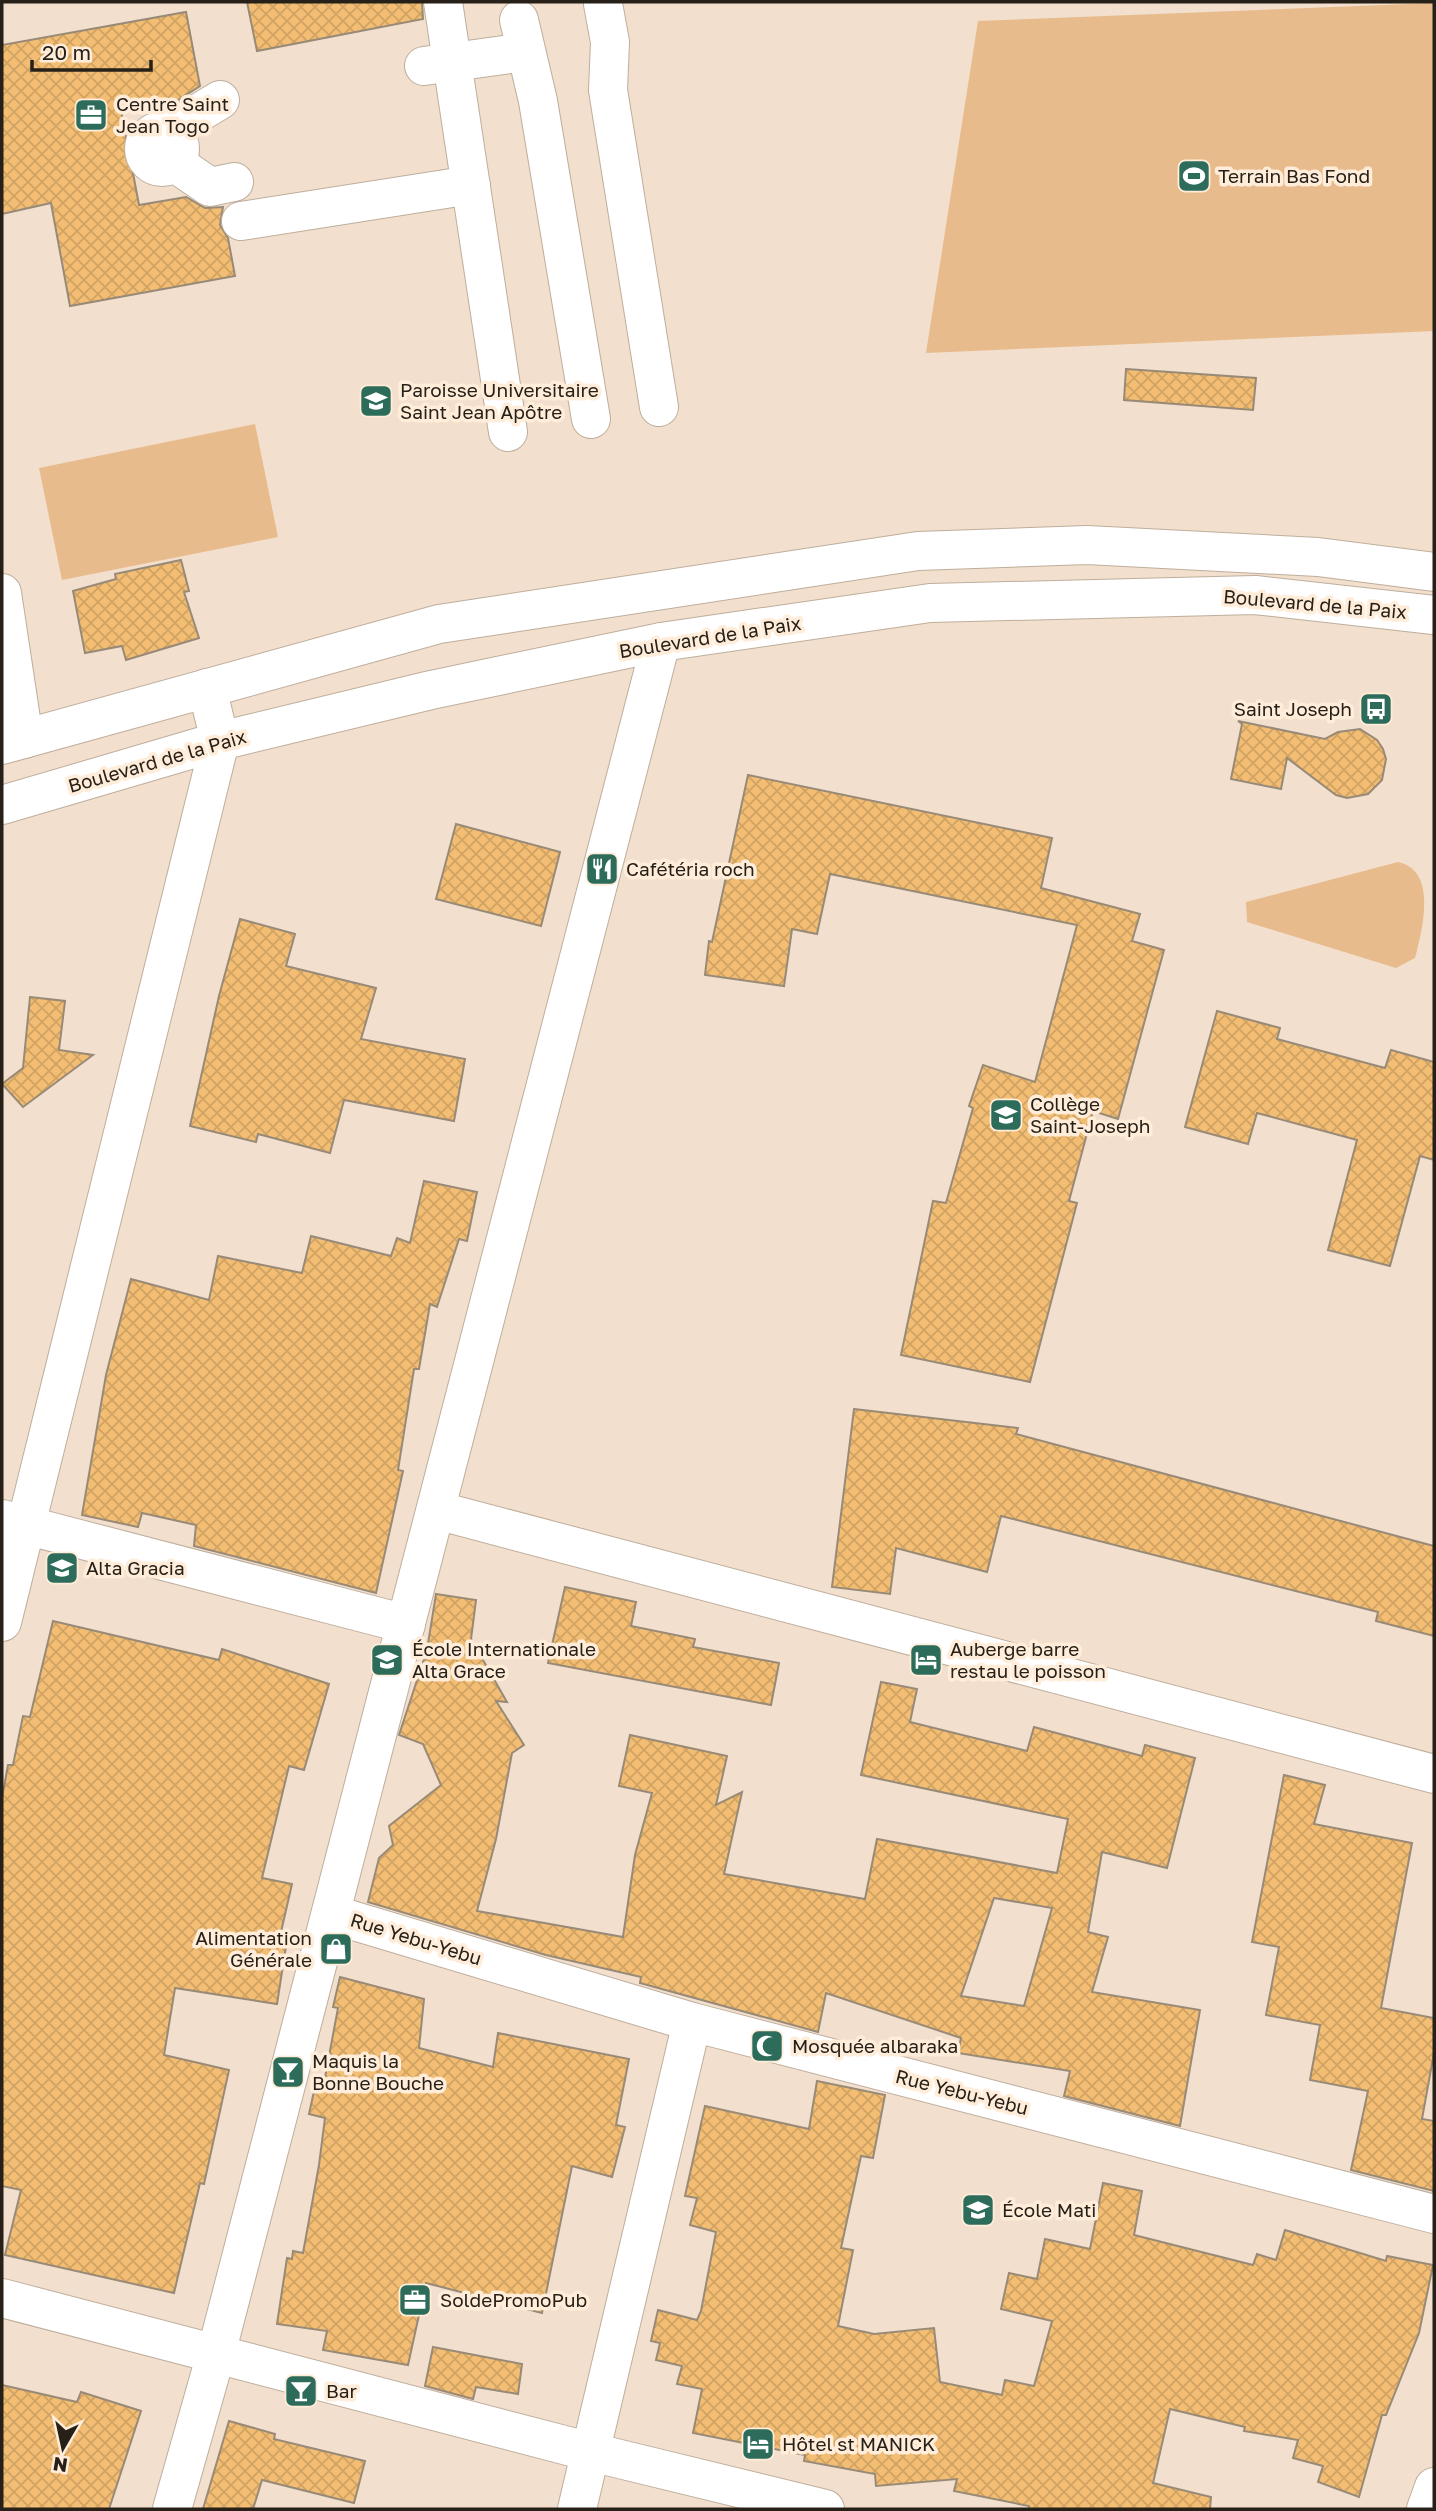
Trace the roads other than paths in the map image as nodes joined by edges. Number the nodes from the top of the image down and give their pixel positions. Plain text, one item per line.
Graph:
1 (443, 2) edge
2 (603, 4) dead end
3 (438, 64) junction
4 (220, 100) dead end
5 (234, 182) dead end
6 (471, 185) junction
7 (242, 221) dead end
8 (659, 407) dead end
9 (591, 419) dead end
10 (508, 432) dead end
11 (1434, 572) edge
12 (2, 593) edge
13 (1434, 615) edge
14 (661, 642) junction
15 (207, 688) junction
16 (220, 741) junction
17 (13, 742) edge
18 (2, 805) edge
19 (436, 1510) junction
20 (14, 1522) edge
21 (2, 1622) edge
22 (406, 1624) junction
23 (1434, 1774) edge
24 (331, 1914) junction
25 (692, 2022) junction
26 (1434, 2214) edge
27 (2, 2298) edge
28 (216, 2354) junction
29 (591, 2452) junction
30 (1434, 2487) edge
31 (172, 2509) edge
32 (577, 2509) edge
33 (825, 2509) edge
34 (1426, 2509) edge

1 - 3 street
2 - 8 street
3 - 6 street
3 - 9 street
4 - 5 street
6 - 7 street
6 - 10 street
11 - 15 street
12 - 17 street
13 - 14 street, Boulevard de la Paix
14 - 16 street, Boulevard de la Paix
14 - 19 street
15 - 16 street
15 - 17 street
16 - 18 street, Boulevard de la Paix
16 - 20 street
19 - 22 street
19 - 23 street
20 - 21 street
20 - 22 street
22 - 24 street
24 - 25 street, Rue Yebu-Yebu
24 - 28 street
25 - 26 street, Rue Yebu-Yebu
25 - 29 street
27 - 28 street
28 - 29 street
28 - 31 street
29 - 32 street
29 - 33 street
30 - 34 street

